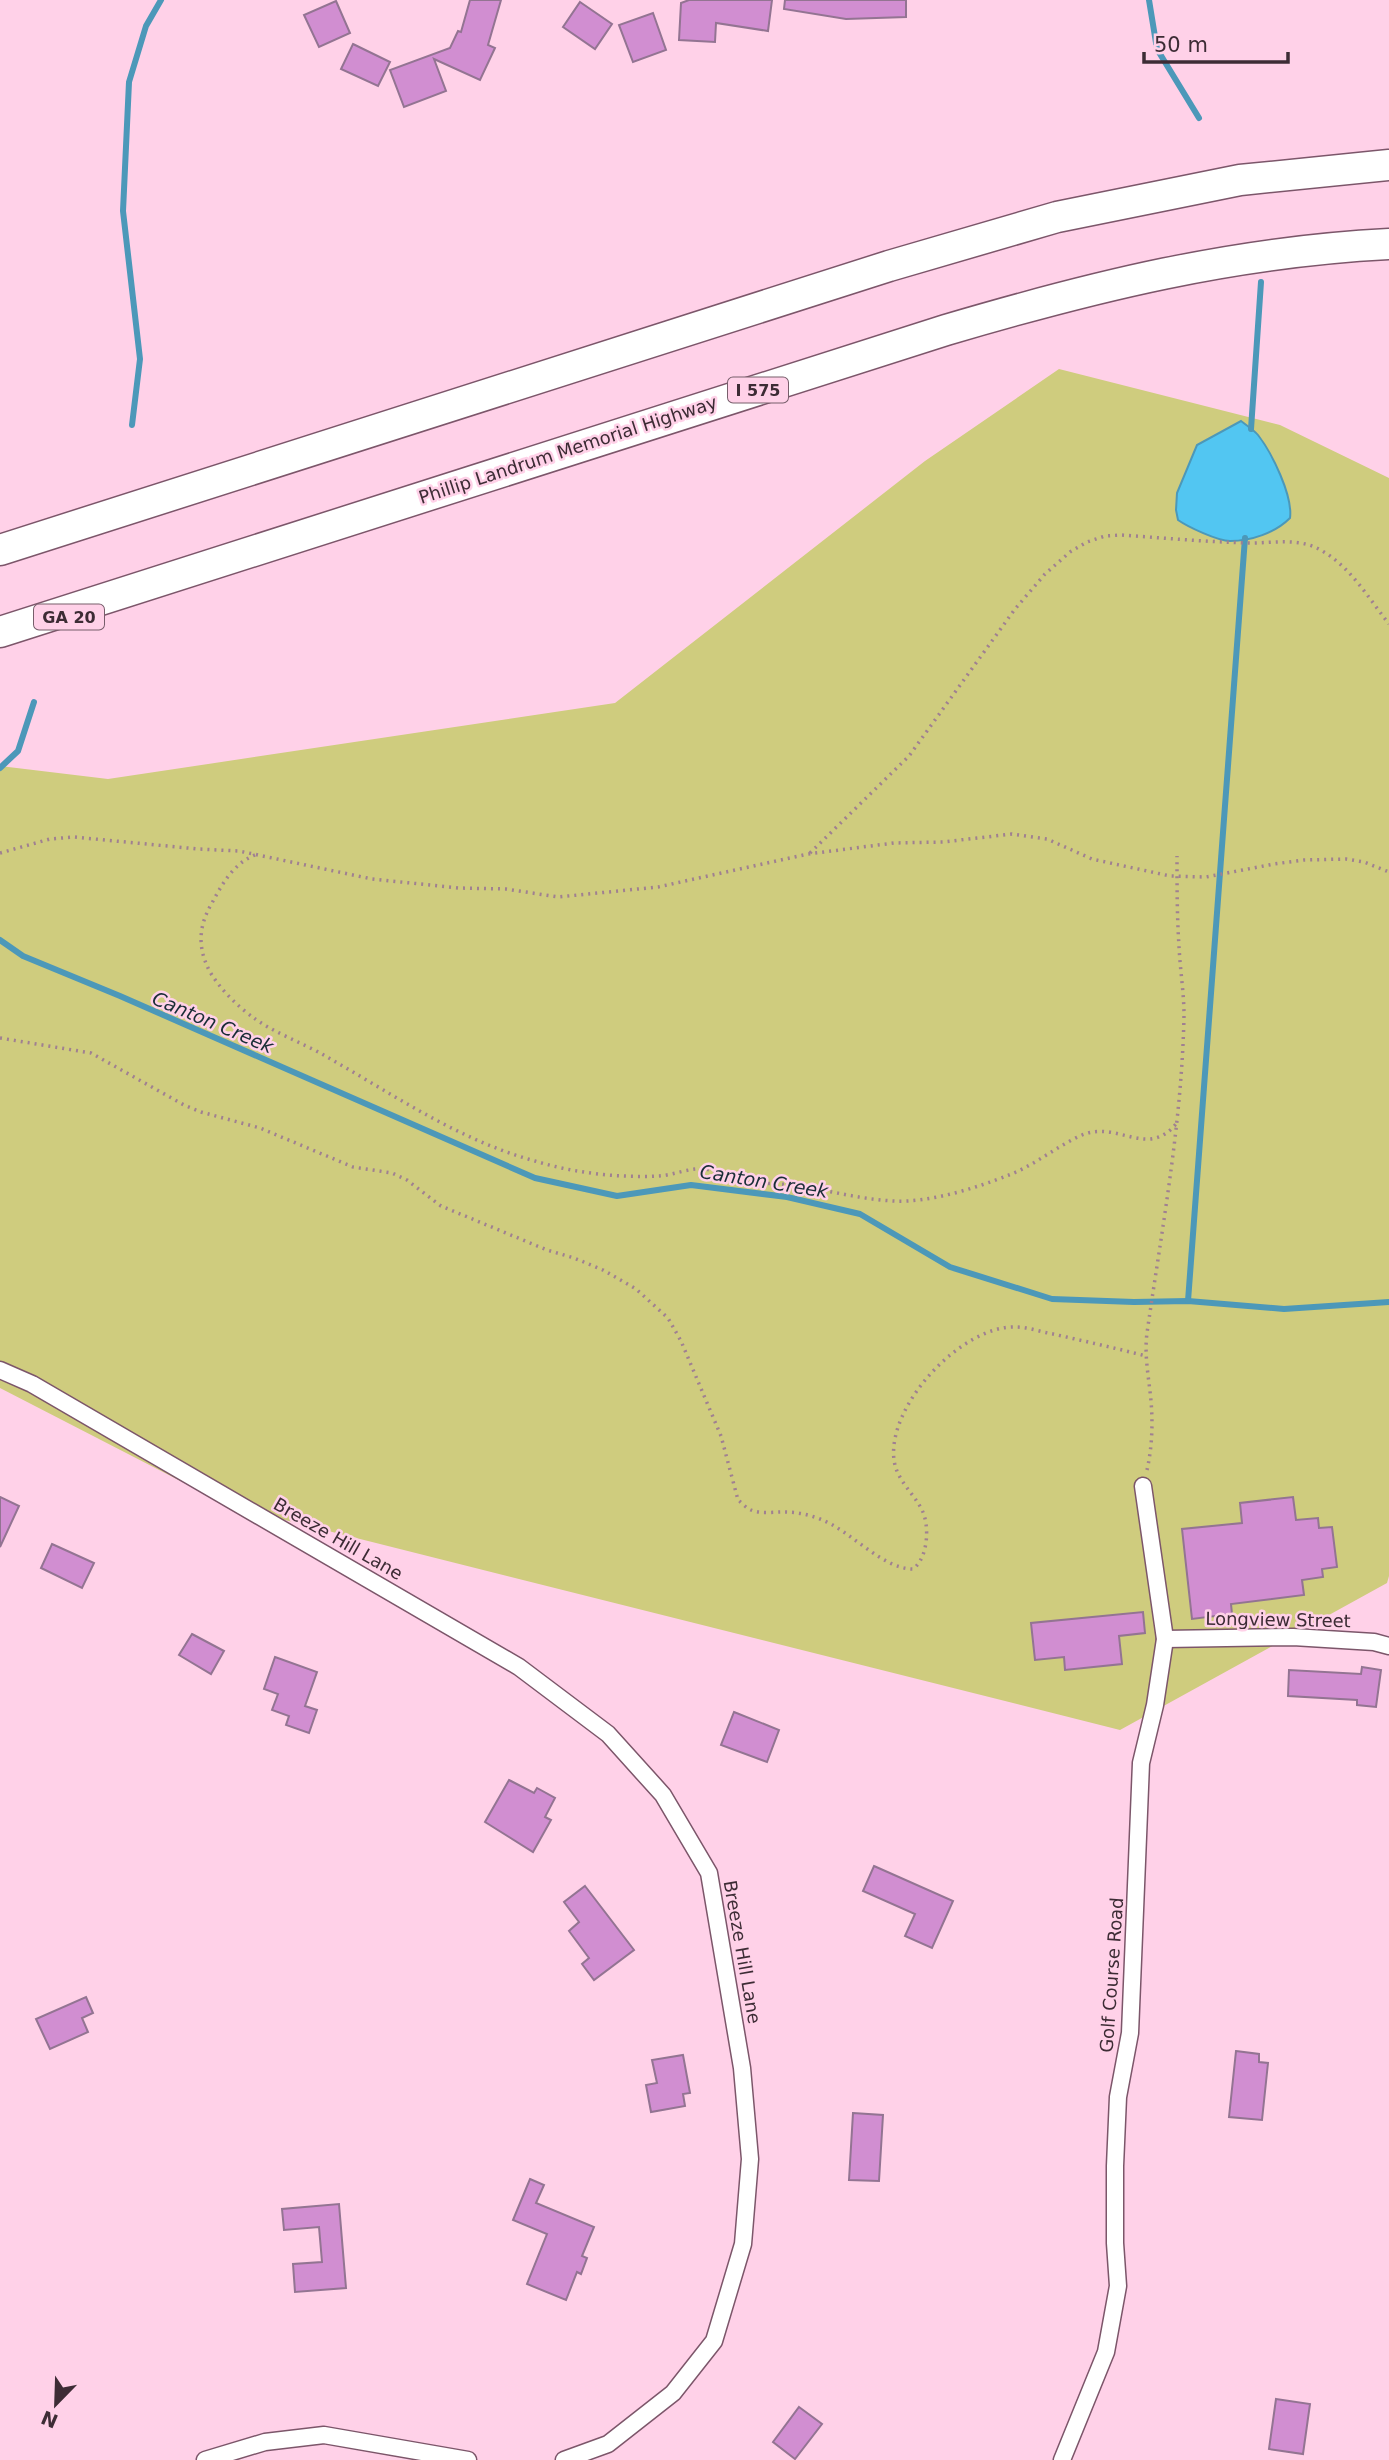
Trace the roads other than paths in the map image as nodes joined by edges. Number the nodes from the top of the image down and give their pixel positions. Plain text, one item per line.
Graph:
1 (1389, 166) edge
2 (1389, 244) edge
3 (0, 550) edge
4 (139, 586) junction
5 (0, 632) edge
6 (0, 648) edge
7 (0, 1370) edge
8 (1143, 1486) road end
9 (1166, 1639) junction
10 (1389, 1646) edge
11 (205, 2460) edge
12 (468, 2460) edge
13 (564, 2460) edge
14 (1062, 2460) edge

1 - 3 highway
2 - 4 highway, Phillip Landrum Memorial Highway / I 575
4 - 5 highway, Phillip Landrum Memorial Highway / I 575
4 - 6 highway, GA 20
7 - 13 street, Breeze Hill Lane
8 - 9 street, Golf Course Road
9 - 10 street, Longview Street
9 - 14 street, Golf Course Road
11 - 12 street

